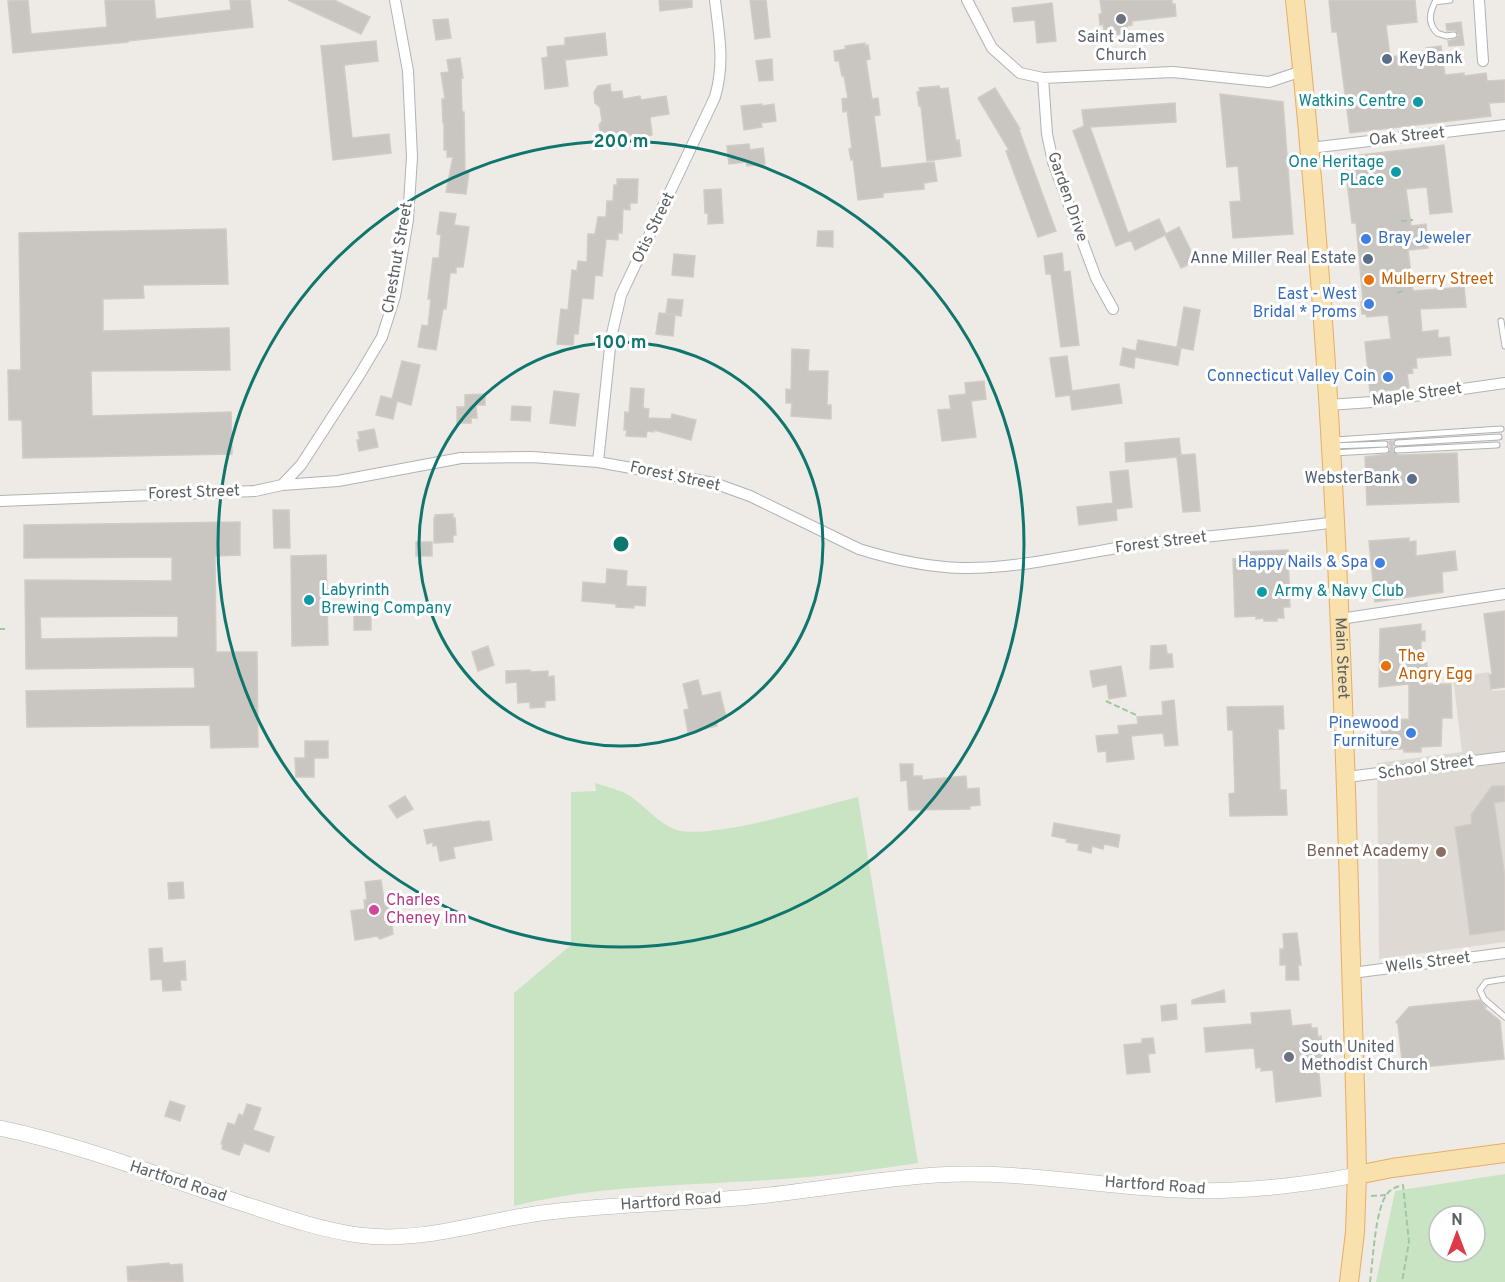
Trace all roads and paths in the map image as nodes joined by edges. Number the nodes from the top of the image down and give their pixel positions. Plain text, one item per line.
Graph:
1 (395, 0) edge
2 (715, 0) edge
3 (967, 0) edge
4 (1295, 0) edge
5 (1450, 0) edge
6 (1479, 0) edge
7 (1454, 35) dead end
8 (1483, 61) dead end
9 (1302, 71) junction
10 (1043, 78) junction
11 (1505, 125) edge
12 (1310, 148) junction
13 (1413, 220) dead end
14 (1401, 221) dead end
15 (1405, 290) dead end
16 (1396, 293) dead end
17 (1113, 309) dead end
18 (1501, 321) dead end
19 (1505, 346) edge
20 (1505, 383) edge
21 (1328, 405) junction
22 (1501, 429) dead end
23 (1499, 437) dead end
24 (1497, 445) dead end
25 (1331, 446) junction
26 (1385, 447) dead end
27 (598, 462) junction
28 (282, 485) junction
29 (0, 501) edge
30 (1336, 522) junction
31 (1505, 594) edge
32 (1340, 619) junction
33 (0, 629) edge
34 (5, 629) dead end
35 (1106, 701) dead end
36 (1136, 715) dead end
37 (1505, 757) edge
38 (1347, 777) junction
39 (1505, 953) edge
40 (1352, 973) junction
41 (1505, 979) edge
42 (1505, 1017) edge
43 (0, 1128) edge
44 (1505, 1153) edge
45 (1358, 1175) junction
46 (1349, 1282) edge
47 (1371, 1282) edge
48 (1402, 1282) edge

1 - 28 street, Chestnut Street
2 - 27 street, Otis Street
3 - 10 street
4 - 9 main road, Main Street
5 - 7 lane
6 - 8 street
9 - 10 street
9 - 12 main road, Main Street
10 - 17 street, Garden Drive
11 - 12 street, Oak Street
12 - 21 main road, Main Street
13 - 14 path
15 - 16 path
18 - 19 lane
20 - 21 street, Maple Street
21 - 25 main road, Main Street
22 - 25 lane
23 - 24 lane
25 - 26 lane
25 - 30 main road, Main Street
27 - 28 street, Forest Street
27 - 30 street, Forest Street
28 - 29 street, Forest Street
30 - 32 main road, Main Street
31 - 32 street
32 - 38 main road, Main Street
33 - 34 path
35 - 36 path
37 - 38 street, School Street
38 - 40 main road, Main Street
39 - 40 street, Wells Street
40 - 45 main road, Main Street
41 - 42 lane
43 - 45 main road, Hartford Road
44 - 45 main road
45 - 46 main road, Main Street
47 - 48 path

